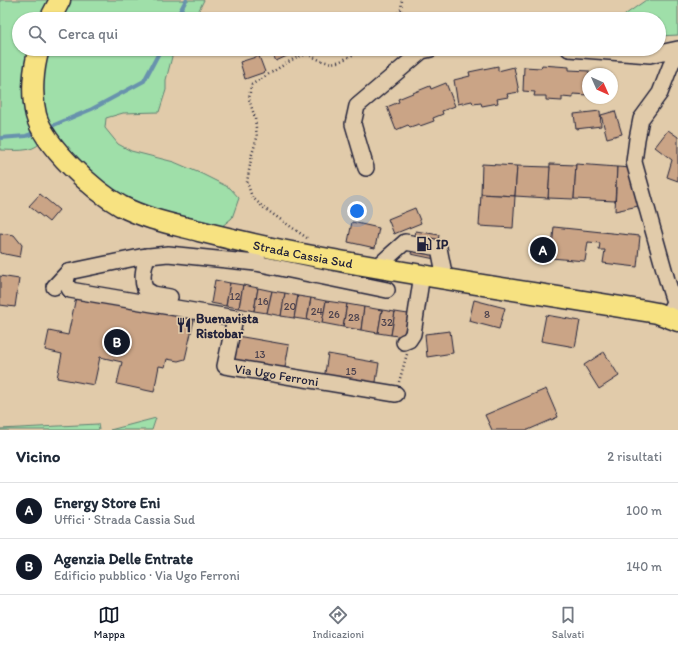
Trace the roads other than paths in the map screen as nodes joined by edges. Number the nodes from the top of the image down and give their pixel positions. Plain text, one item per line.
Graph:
1 (60, 0) edge
2 (54, 12) edge
3 (678, 49) edge
4 (666, 52) edge
5 (38, 56) edge
6 (416, 56) edge
7 (678, 56) edge
8 (366, 168) dead end
9 (257, 255) junction
10 (147, 256) junction
11 (376, 268) junction
12 (68, 272) junction
13 (422, 274) junction
14 (445, 278) junction
15 (54, 287) dead end
16 (387, 290) dead end
17 (210, 305) dead end
18 (674, 312) edge
19 (408, 343) road end
20 (396, 394) road end

1 - 2 main road
3 - 4 street
5 - 9 main road, Strada Cassia Sud
6 - 8 street
7 - 18 street
9 - 10 street
9 - 11 main road, Strada Cassia Sud
9 - 16 street
10 - 12 street
10 - 17 street
11 - 13 main road, Strada Cassia Sud
11 - 14 street
12 - 15 street
12 - 20 street, Via Ugo Ferroni
13 - 14 main road, Strada Cassia Sud
13 - 19 street
14 - 18 main road, Strada Cassia Sud

